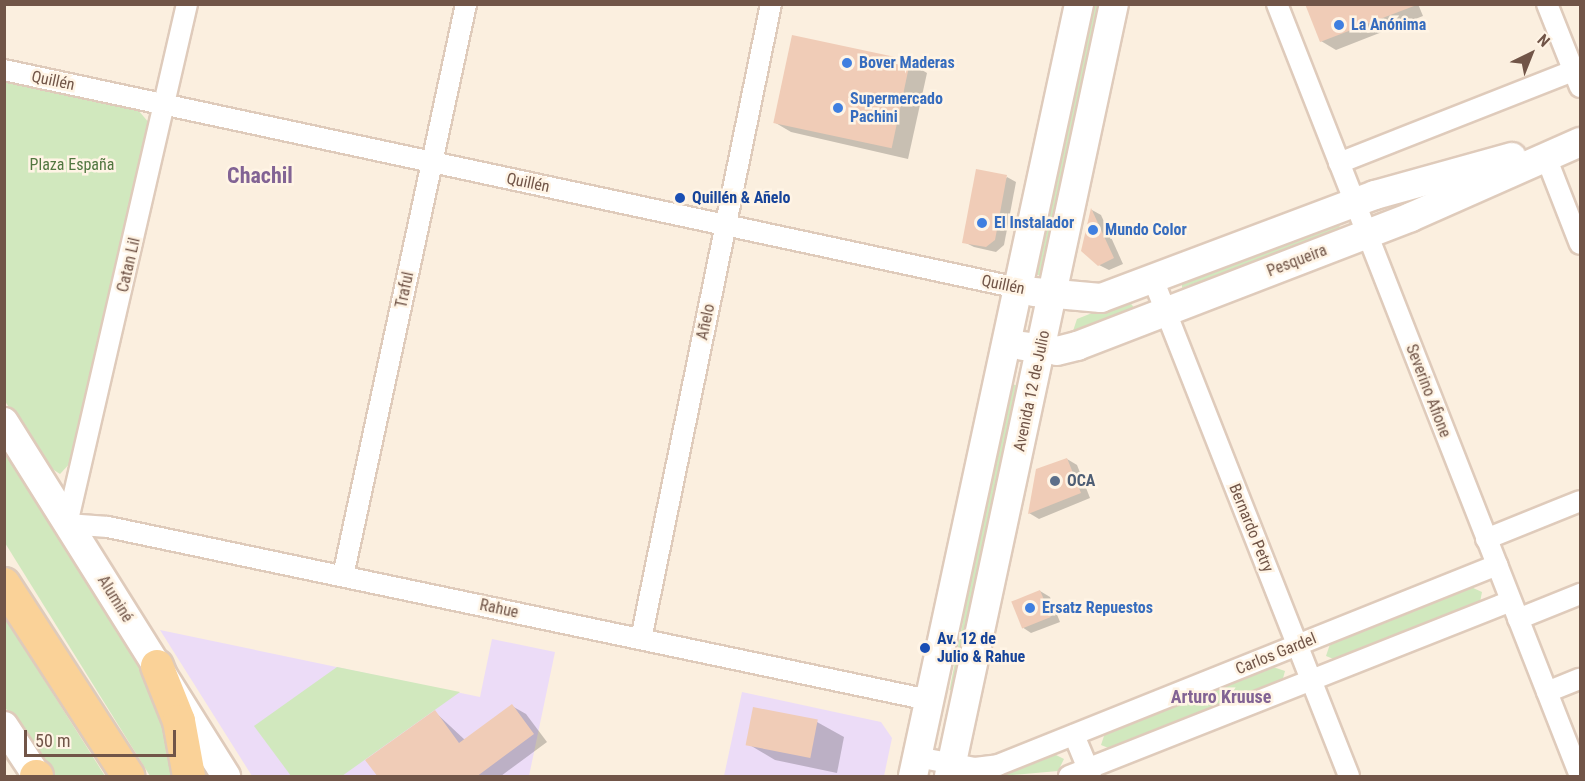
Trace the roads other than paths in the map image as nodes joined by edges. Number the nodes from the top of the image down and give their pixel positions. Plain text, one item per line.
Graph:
1 (187, 4) edge
2 (466, 4) edge
3 (771, 4) edge
4 (1079, 4) edge
5 (1114, 4) edge
6 (1276, 4) edge
7 (1547, 4) edge
8 (4, 70) edge
9 (1578, 75) edge
10 (164, 105) junction
11 (1581, 140) edge
12 (1546, 157) junction
13 (432, 163) junction
14 (1339, 163) junction
15 (1354, 202) junction
16 (726, 226) junction
17 (1367, 234) junction
18 (1581, 244) edge
19 (1153, 279) junction
20 (1018, 288) junction
21 (1052, 296) junction
22 (1166, 312) junction
23 (1006, 343) junction
24 (1041, 349) junction
25 (4, 422) edge
26 (1581, 501) edge
27 (67, 524) junction
28 (1486, 538) junction
29 (1497, 566) junction
30 (343, 576) junction
31 (4, 584) edge
32 (1581, 594) edge
33 (1514, 610) junction
34 (641, 639) junction
35 (1297, 645) junction
36 (157, 666) junction
37 (1581, 679) edge
38 (1311, 681) junction
39 (1547, 692) junction
40 (929, 700) junction
41 (4, 726) edge
42 (1074, 735) junction
43 (915, 767) edge
44 (950, 770) edge
45 (1089, 773) edge
46 (37, 776) edge
47 (128, 777) edge
48 (189, 777) edge
49 (226, 777) edge
50 (1070, 777) edge
51 (1349, 777) edge
52 (1580, 777) edge

1 - 10 street, Catan Lil
2 - 13 street, Traful
3 - 16 street, Añelo
4 - 20 street
5 - 21 street, Avenida 12 de Julio
6 - 14 street, Severino Afione
7 - 9 street
8 - 10 street, Quillén
9 - 14 street
10 - 13 street, Quillén
10 - 27 street, Catan Lil
11 - 12 street, Pesqueira
11 - 15 street, Pesqueira
12 - 17 street, Pesqueira
12 - 18 street
13 - 16 street, Quillén
13 - 30 street, Traful
14 - 15 street, Severino Afione
15 - 17 street, Severino Afione
15 - 19 street, Pesqueira
16 - 20 street, Quillén
16 - 34 street, Añelo
17 - 22 street, Pesqueira
17 - 28 street, Severino Afione
19 - 21 street, Pesqueira
19 - 22 street, Bernardo Petry
20 - 21 street, Quillén
20 - 23 street
21 - 24 street, Avenida 12 de Julio
22 - 24 street, Pesqueira
22 - 35 street, Bernardo Petry
23 - 24 street, Pesqueira
23 - 40 street
24 - 44 street, Avenida 12 de Julio
25 - 27 street, Aluminé
26 - 28 street
27 - 30 street, Rahue
27 - 36 street, Aluminé
28 - 29 street, Severino Afione
29 - 33 street, Severino Afione
29 - 35 street, Carlos Gardel
30 - 34 street, Rahue
31 - 47 main road
32 - 33 street
33 - 38 street
33 - 39 street, Severino Afione
34 - 40 street, Rahue
35 - 38 street, Bernardo Petry
35 - 42 street, Carlos Gardel
36 - 48 main road
36 - 49 street, Aluminé
37 - 39 street
38 - 45 street
38 - 51 street, Bernardo Petry
39 - 52 street, Severino Afione
40 - 43 street
41 - 46 street
42 - 44 street, Carlos Gardel
42 - 45 street
43 - 44 street, Carlos Gardel
45 - 50 street

